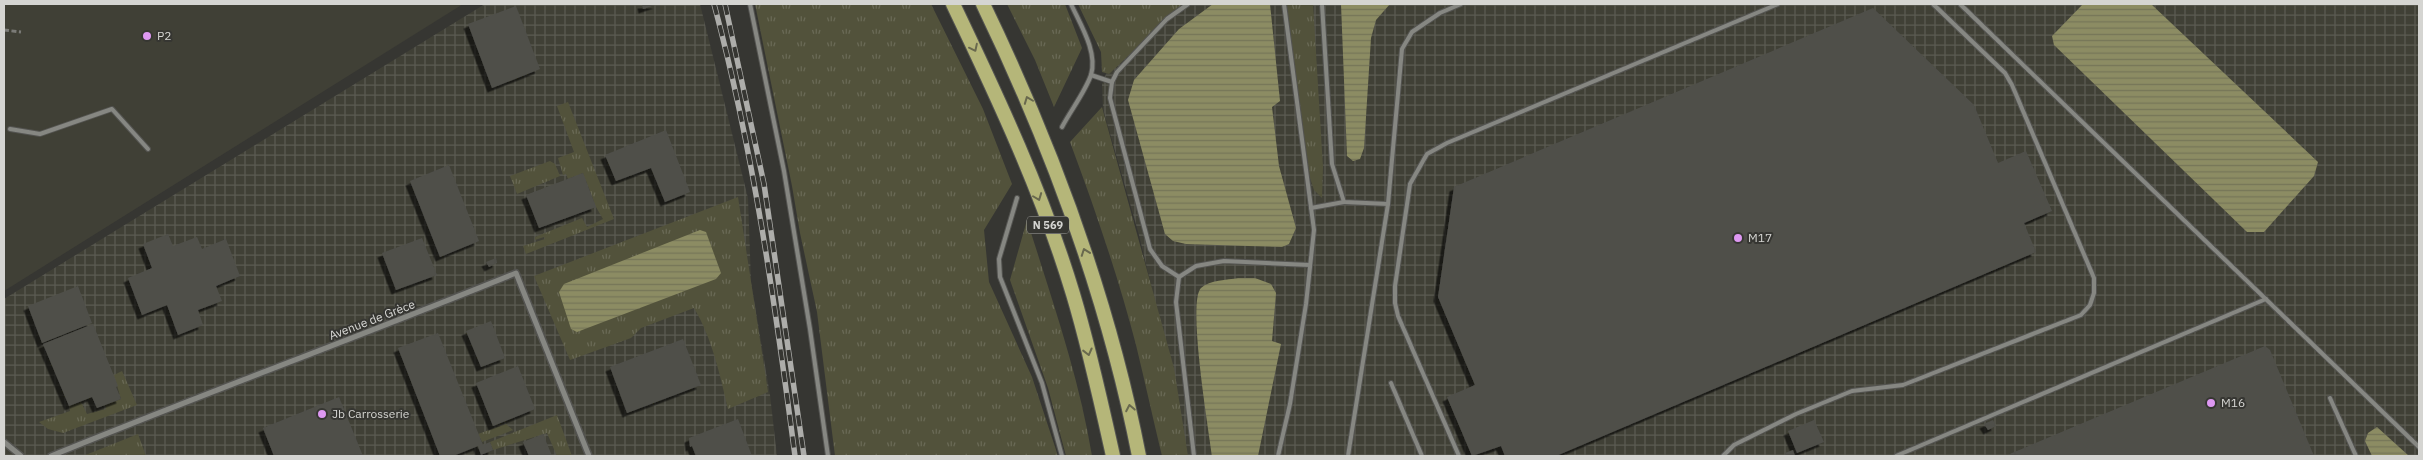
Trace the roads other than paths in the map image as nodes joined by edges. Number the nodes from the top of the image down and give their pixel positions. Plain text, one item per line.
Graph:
1 (750, 4) edge
2 (953, 4) edge
3 (983, 4) edge
4 (1071, 4) edge
5 (1188, 4) edge
6 (1284, 4) edge
7 (1322, 4) edge
8 (1461, 4) edge
9 (1778, 4) edge
10 (1933, 4) edge
11 (1960, 4) edge
12 (1091, 75) junction
13 (1112, 82) junction
14 (1062, 127) dead end
15 (10, 129) dead end
16 (148, 149) dead end
17 (1017, 198) dead end
18 (1344, 202) junction
19 (1388, 204) junction
20 (1311, 208) junction
21 (1310, 265) junction
22 (1179, 277) junction
23 (2266, 299) junction
24 (1391, 383) dead end
25 (2330, 398) dead end
26 (4, 442) edge
27 (2419, 447) edge
28 (21, 456) edge
29 (51, 456) edge
30 (589, 456) edge
31 (828, 456) edge
32 (1062, 456) edge
33 (1113, 456) edge
34 (1139, 456) edge
35 (1194, 456) edge
36 (1278, 456) edge
37 (1348, 456) edge
38 (1422, 456) edge
39 (1459, 456) edge
40 (1723, 456) edge
41 (1896, 456) edge
42 (2356, 456) edge

1 - 31 lane
2 -> 33 highway, N 569
34 -> 3 highway, N 569
4 - 12 lane
5 - 13 lane
6 - 20 lane
7 - 18 lane
8 - 19 lane
9 - 39 lane
10 - 40 lane
11 - 23 lane
12 - 13 lane
12 - 14 lane
13 - 22 lane
15 - 16 lane
17 - 32 lane
18 - 19 lane
18 - 20 lane
19 - 37 lane
20 - 21 lane
21 - 22 lane
21 - 36 lane
22 - 35 lane
23 - 27 lane
23 - 41 lane
24 - 38 lane
25 - 42 lane
26 - 28 street
29 - 30 street, Avenue de Grèce

